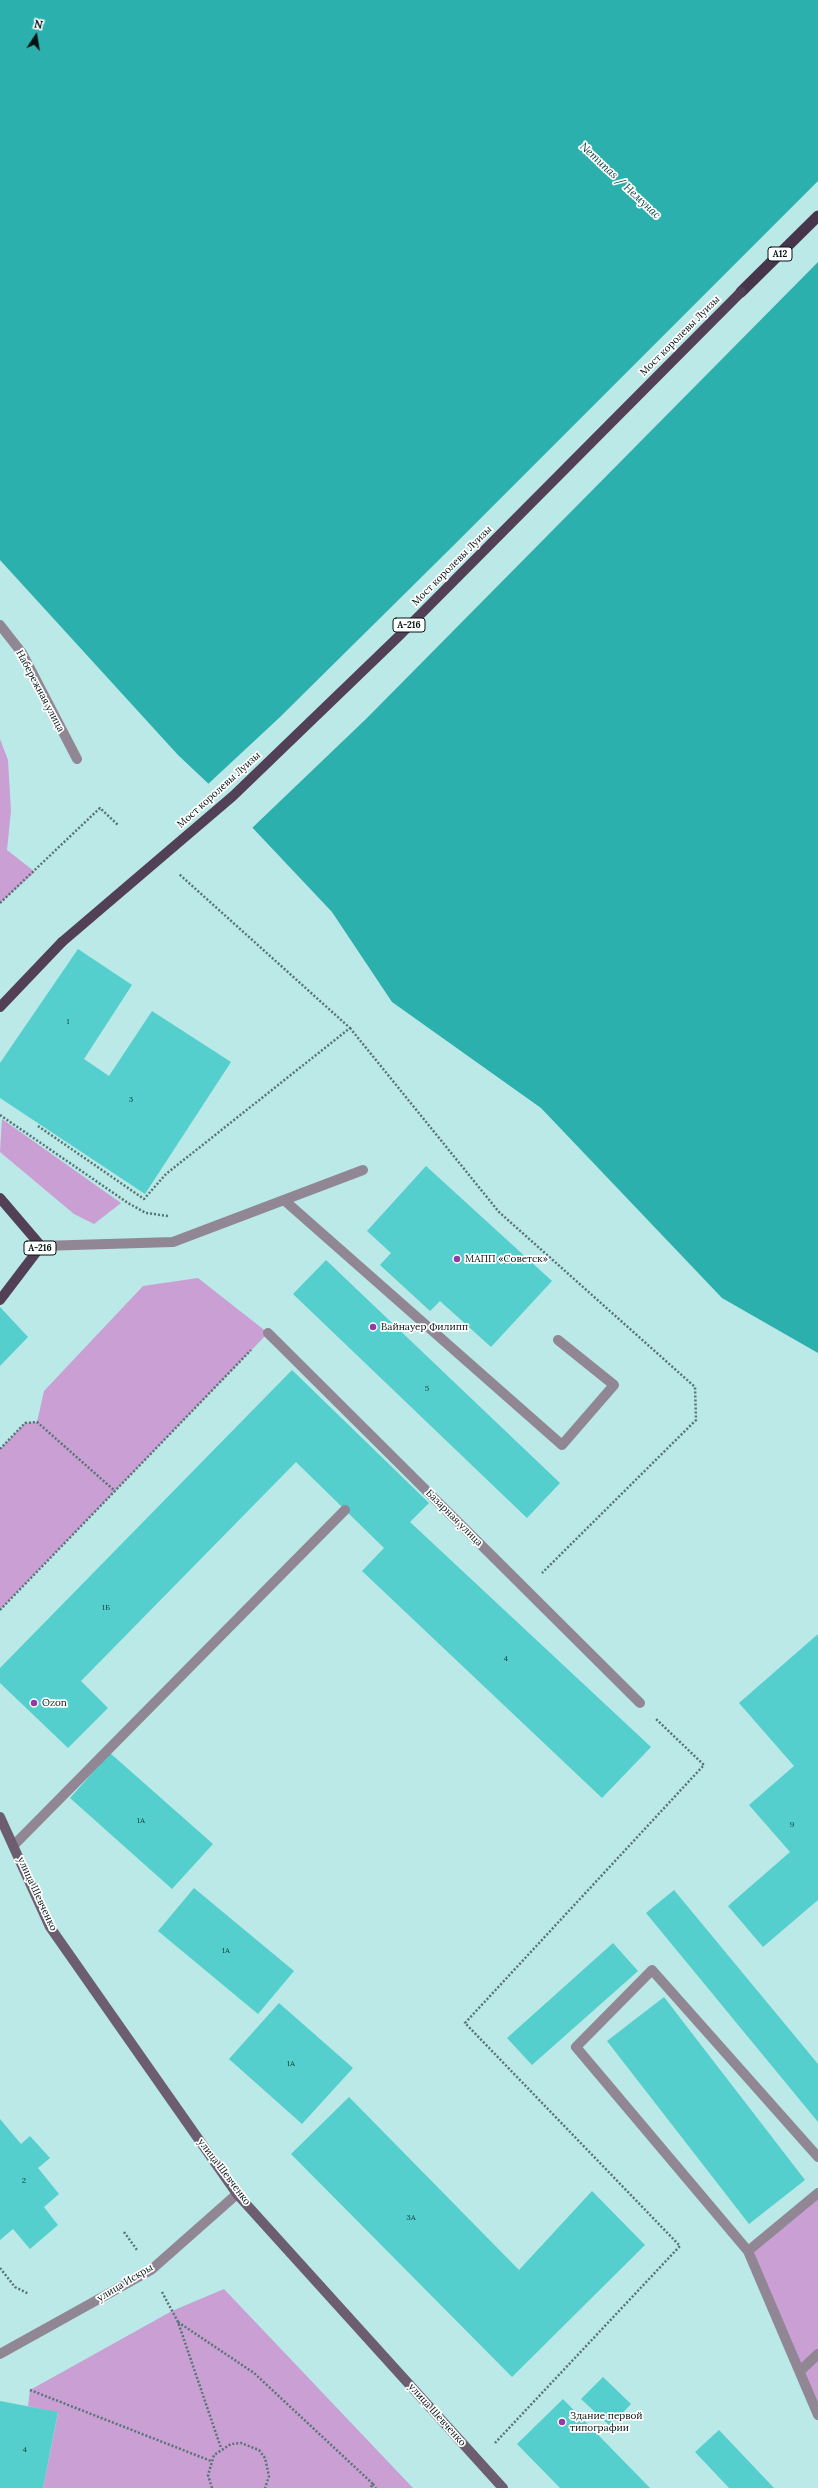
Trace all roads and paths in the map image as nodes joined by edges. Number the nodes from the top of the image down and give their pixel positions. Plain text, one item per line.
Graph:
1 (818, 216) edge
2 (741, 292) joint
3 (0, 625) edge
4 (77, 759) dead end
5 (118, 825) dead end
6 (178, 873) dead end
7 (0, 903) edge
8 (0, 1007) edge
9 (350, 1028) junction
10 (0, 1115) edge
11 (38, 1126) dead end
12 (363, 1170) dead end
13 (0, 1198) edge
14 (284, 1200) junction
15 (174, 1218) dead end
16 (42, 1246) junction
17 (0, 1300) edge
18 (268, 1333) joint
19 (558, 1340) dead end
20 (0, 1449) edge
21 (115, 1491) junction
22 (345, 1510) dead end
23 (525, 1590) junction
24 (0, 1610) edge
25 (640, 1703) dead end
26 (0, 1817) edge
27 (14, 1845) junction
28 (818, 2158) edge
29 (818, 2193) edge
30 (237, 2194) junction
31 (748, 2251) junction
32 (0, 2268) edge
33 (151, 2270) junction
34 (29, 2294) dead end
35 (178, 2322) junction
36 (0, 2354) edge
37 (818, 2354) edge
38 (800, 2371) junction
39 (30, 2390) dead end
40 (818, 2415) edge
41 (221, 2448) junction
42 (211, 2461) junction
43 (372, 2484) junction
44 (212, 2488) edge
45 (265, 2488) edge
46 (370, 2488) edge
47 (376, 2488) edge
48 (503, 2488) edge

1 - 2 highway, A12
2 - 8 main road, Мост королевы Луизы / А-216, bridge
3 - 4 street, Набережная улица
5 - 7 path
6 - 9 path
9 - 11 path
9 - 23 path
10 - 15 path
12 - 14 street
13 - 16 main road, А-216
14 - 16 street
14 - 19 street
16 - 17 main road, А-216
18 - 21 path
18 - 23 street, Базарная улица
20 - 21 path
21 - 24 path
22 - 27 street
23 - 25 street, Базарная улица
26 - 27 main road, улица Шевченко
27 - 30 main road, улица Шевченко
28 - 31 street
29 - 31 street
30 - 33 street, улица Искры
30 - 48 main road, улица Шевченко
31 - 38 street
32 - 34 path
33 - 35 path
33 - 36 street, улица Искры
35 - 41 path
35 - 43 path
37 - 38 street
38 - 40 street
39 - 42 path
41 - 42 path
41 - 45 path
42 - 44 path
43 - 46 path
43 - 47 path

